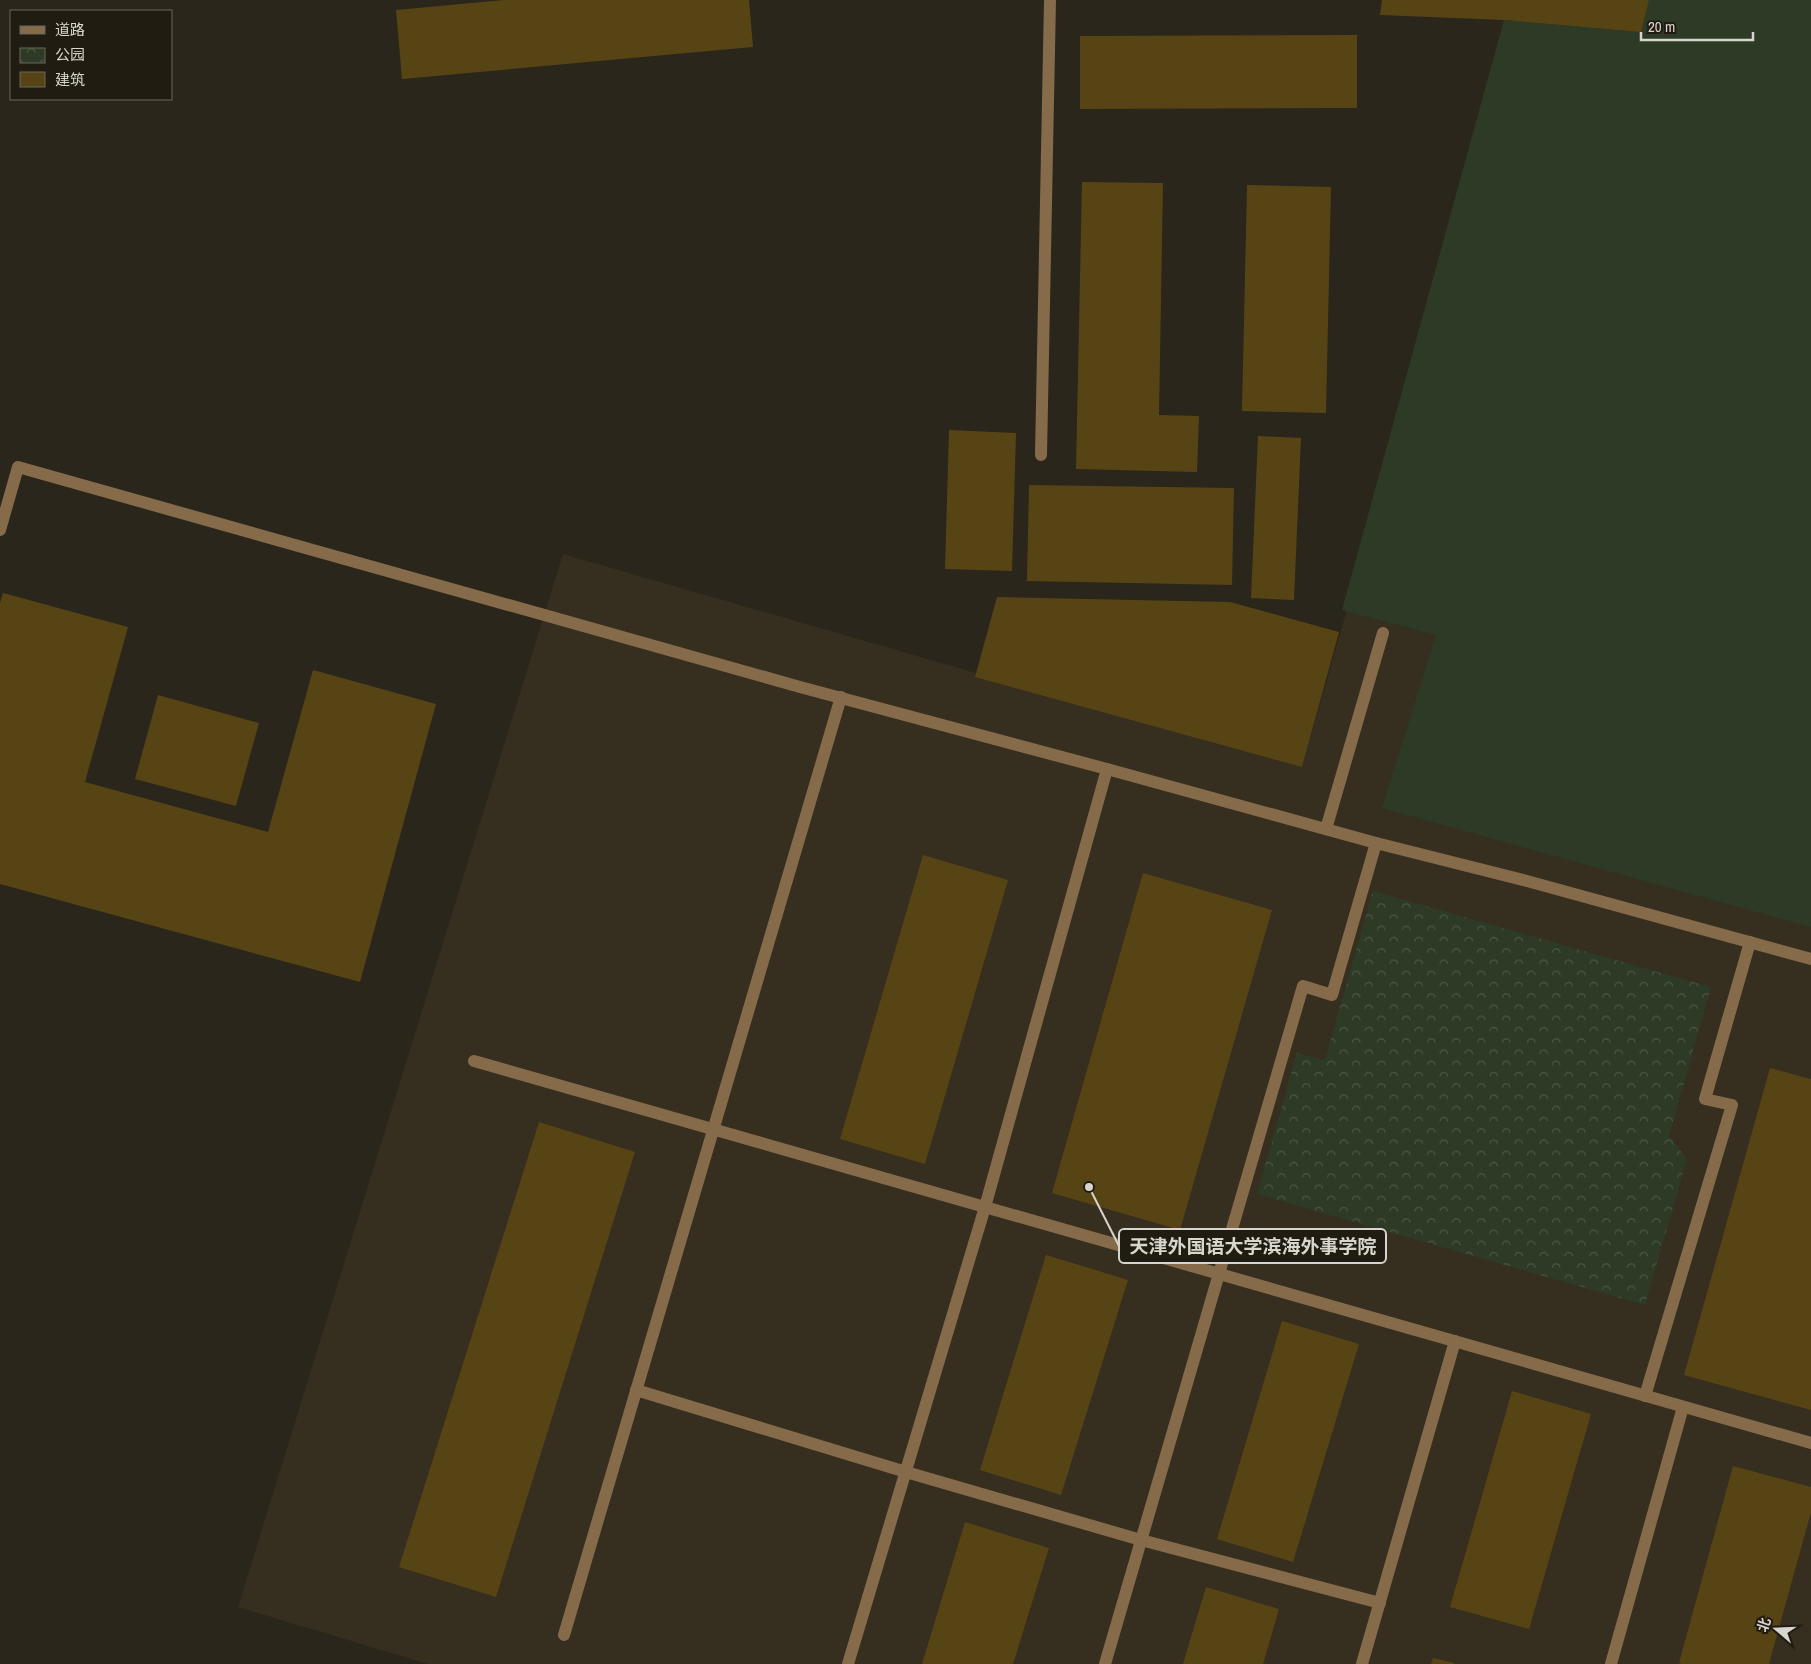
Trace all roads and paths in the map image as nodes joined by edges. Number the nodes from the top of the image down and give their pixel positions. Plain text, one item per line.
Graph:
1 (1050, 0) edge
2 (1041, 455) dead end
3 (0, 530) edge
4 (1383, 633) dead end
5 (840, 697) junction
6 (1108, 769) junction
7 (1326, 829) junction
8 (1376, 843) junction
9 (1750, 942) junction
10 (1811, 959) edge
11 (474, 1061) dead end
12 (713, 1130) junction
13 (985, 1207) junction
14 (1219, 1274) junction
15 (1455, 1341) junction
16 (636, 1390) junction
17 (1645, 1396) junction
18 (1683, 1407) junction
19 (1811, 1443) edge
20 (906, 1472) junction
21 (1142, 1540) junction
22 (1380, 1603) junction
23 (564, 1635) dead end
24 (848, 1664) edge
25 (1105, 1664) edge
26 (1362, 1664) edge
27 (1610, 1664) edge

1 - 2 lane
3 - 5 lane
4 - 7 lane
5 - 6 lane
5 - 12 lane
6 - 7 lane
6 - 13 lane
7 - 8 lane
8 - 9 lane
8 - 14 lane
9 - 10 lane
9 - 17 lane
11 - 12 lane
12 - 13 lane
12 - 16 lane
13 - 14 lane
13 - 20 lane
14 - 15 lane
14 - 21 lane
15 - 17 lane
15 - 22 lane
16 - 20 lane
16 - 23 lane
17 - 18 lane
18 - 19 lane
18 - 27 lane
20 - 21 lane
20 - 24 lane
21 - 22 lane
21 - 25 lane
22 - 26 lane

